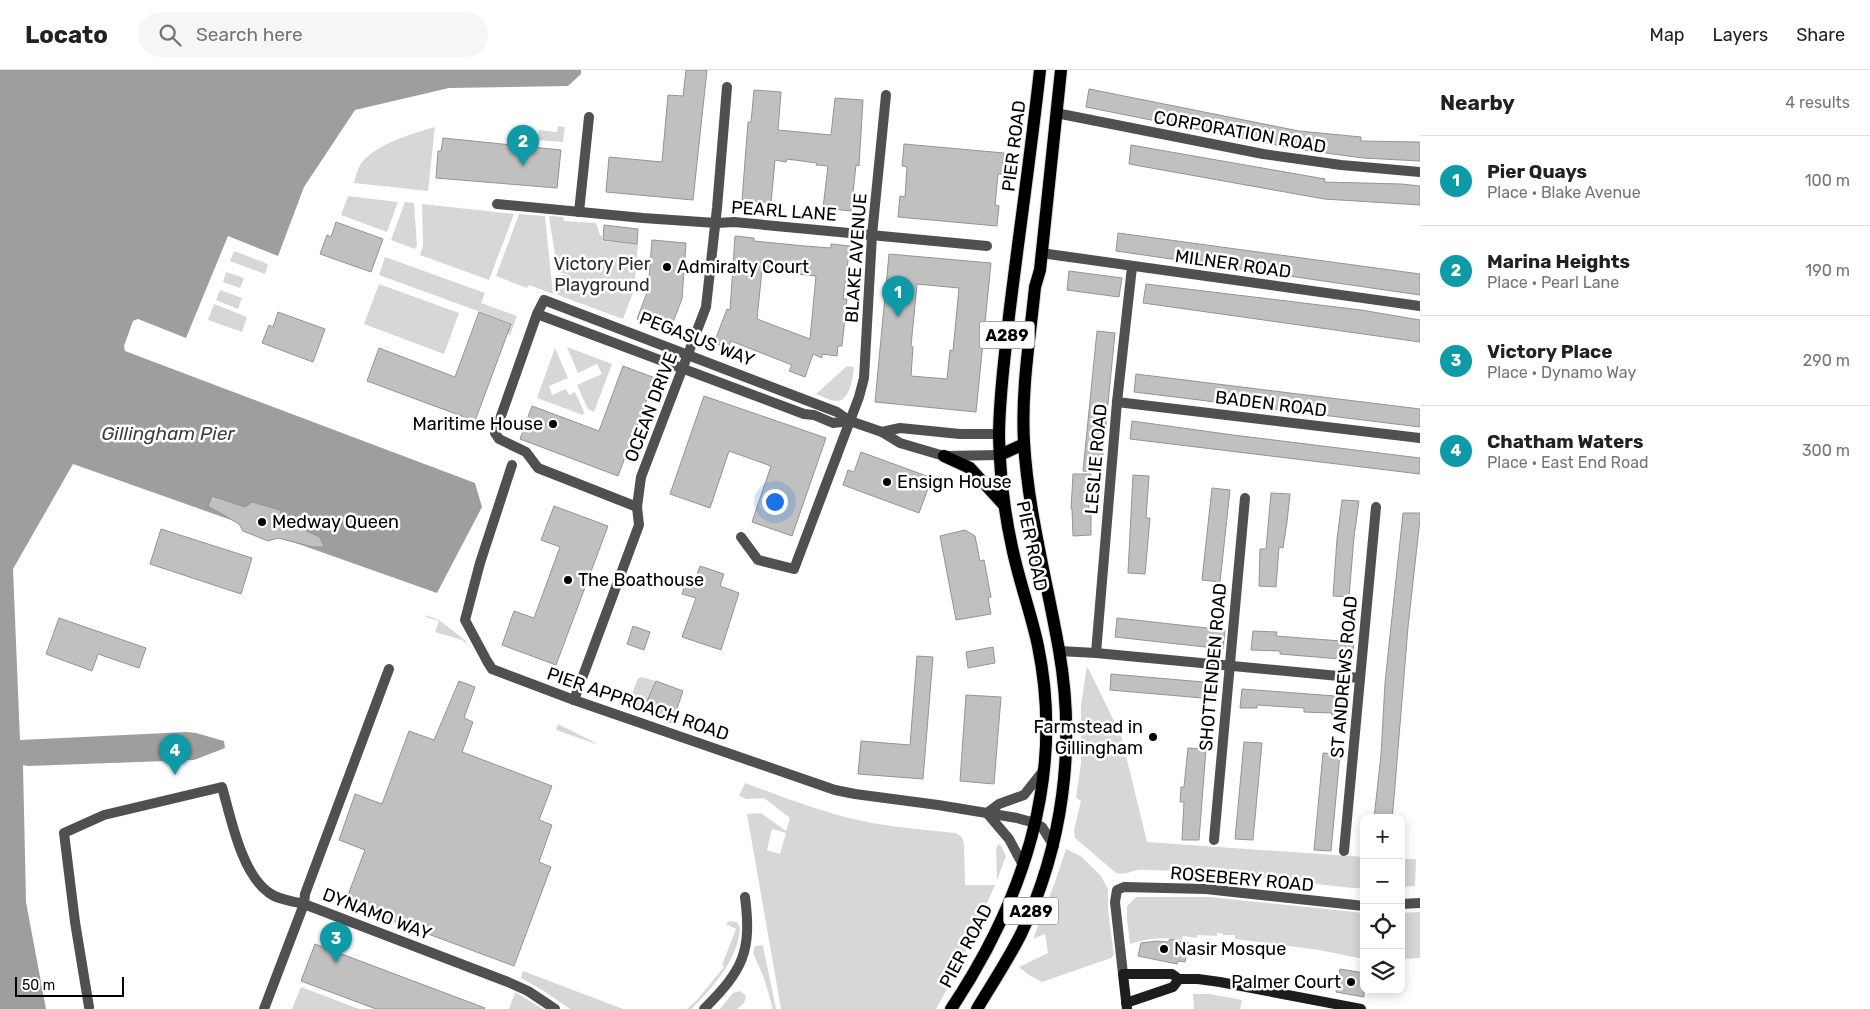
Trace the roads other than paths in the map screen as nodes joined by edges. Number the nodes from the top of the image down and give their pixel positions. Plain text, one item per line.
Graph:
1 (1040, 70) edge
2 (1061, 70) edge
3 (727, 87) dead end
4 (886, 95) dead end
5 (1056, 113) junction
6 (589, 117) dead end
7 (1420, 172) edge
8 (497, 204) dead end
9 (579, 212) junction
10 (716, 223) junction
11 (872, 235) junction
12 (987, 246) dead end
13 (1042, 253) junction
14 (1132, 267) junction
15 (1420, 306) edge
16 (537, 314) junction
17 (688, 355) junction
18 (682, 368) junction
19 (1117, 402) junction
20 (850, 422) junction
21 (882, 432) junction
22 (999, 434) junction
23 (1420, 438) edge
24 (1024, 444) junction
25 (1000, 455) junction
26 (944, 456) junction
27 (512, 465) dead end
28 (1245, 498) dead end
29 (1004, 505) junction
30 (637, 507) junction
31 (1376, 507) dead end
32 (741, 537) dead end
33 (1060, 651) junction
34 (1096, 653) junction
35 (1229, 666) junction
36 (389, 669) dead end
37 (1360, 678) junction
38 (574, 700) junction
39 (1043, 771) junction
40 (987, 813) junction
41 (1035, 823) junction
42 (1214, 840) dead end
43 (1054, 846) junction
44 (1344, 851) dead end
45 (1023, 865) junction
46 (745, 897) dead end
47 (1420, 903) edge
48 (304, 904) junction
49 (1405, 904) edge
50 (1360, 906) edge
51 (1123, 974) junction
52 (1179, 979) junction
53 (1127, 1006) edge
54 (89, 1007) dead end
55 (264, 1009) edge
56 (555, 1009) edge
57 (704, 1009) edge
58 (951, 1009) edge
59 (977, 1009) edge
60 (1361, 1009) edge

1 - 22 main road, PIER ROAD / A289
2 - 5 main road, PIER ROAD / A289
3 - 10 street, OCEAN DRIVE
4 - 11 street, BLAKE AVENUE
5 - 7 street, CORPORATION ROAD
5 - 13 main road, PIER ROAD / A289
6 - 9 street
8 - 9 street, PEARL LANE
9 - 10 street, PEARL LANE
10 - 11 street, PEARL LANE
10 - 17 street, OCEAN DRIVE
11 - 12 street, PEARL LANE
11 - 20 street, BLAKE AVENUE
13 - 14 street, MILNER ROAD
13 - 24 main road, PIER ROAD / A289
14 - 15 street, MILNER ROAD
14 - 19 street, LESLIE ROAD
16 - 17 street, PEGASUS WAY
16 - 18 street, PEGASUS WAY
16 - 30 street
17 - 18 street, OCEAN DRIVE
17 - 20 street, PEGASUS WAY
18 - 20 street, PEGASUS WAY
18 - 30 street, OCEAN DRIVE
19 - 23 street, BADEN ROAD
19 - 34 street, LESLIE ROAD
20 - 21 street, PEGASUS WAY
20 - 32 street
21 - 22 street, PEGASUS WAY
21 - 26 street, PEGASUS WAY
22 - 24 main road, PEGASUS WAY
22 - 25 main road, PIER ROAD / A289
24 - 25 main road, PEGASUS WAY
24 - 33 main road, PIER ROAD / A289
25 - 26 street, PEGASUS WAY
25 - 29 main road, PIER ROAD / A289
26 - 29 main road
27 - 38 street, PIER APPROACH ROAD
28 - 35 street, SHOTTENDEN ROAD
29 - 39 main road, PIER ROAD / A289
30 - 38 street, OCEAN DRIVE
31 - 37 street, ST ANDREWS ROAD
33 - 34 street
33 - 43 main road, PIER ROAD / A289
34 - 35 street
35 - 37 street
35 - 42 street, SHOTTENDEN ROAD
36 - 48 street, DYNAMO WAY
37 - 44 street, ST ANDREWS ROAD
38 - 40 street, PIER APPROACH ROAD
39 - 40 street
39 - 41 main road, PIER ROAD / A289
40 - 41 street, PIER APPROACH ROAD
40 - 45 street
41 - 43 street
41 - 45 main road, PIER ROAD / A289
43 - 59 main road, PIER ROAD / A289
45 - 58 main road, PIER ROAD / A289
46 - 57 street
47 - 49 street
48 - 54 street
48 - 55 street
48 - 56 street, DYNAMO WAY
50 - 51 street, ROSEBERY ROAD
51 - 52 street
51 - 53 street
52 - 53 street
52 - 60 street

